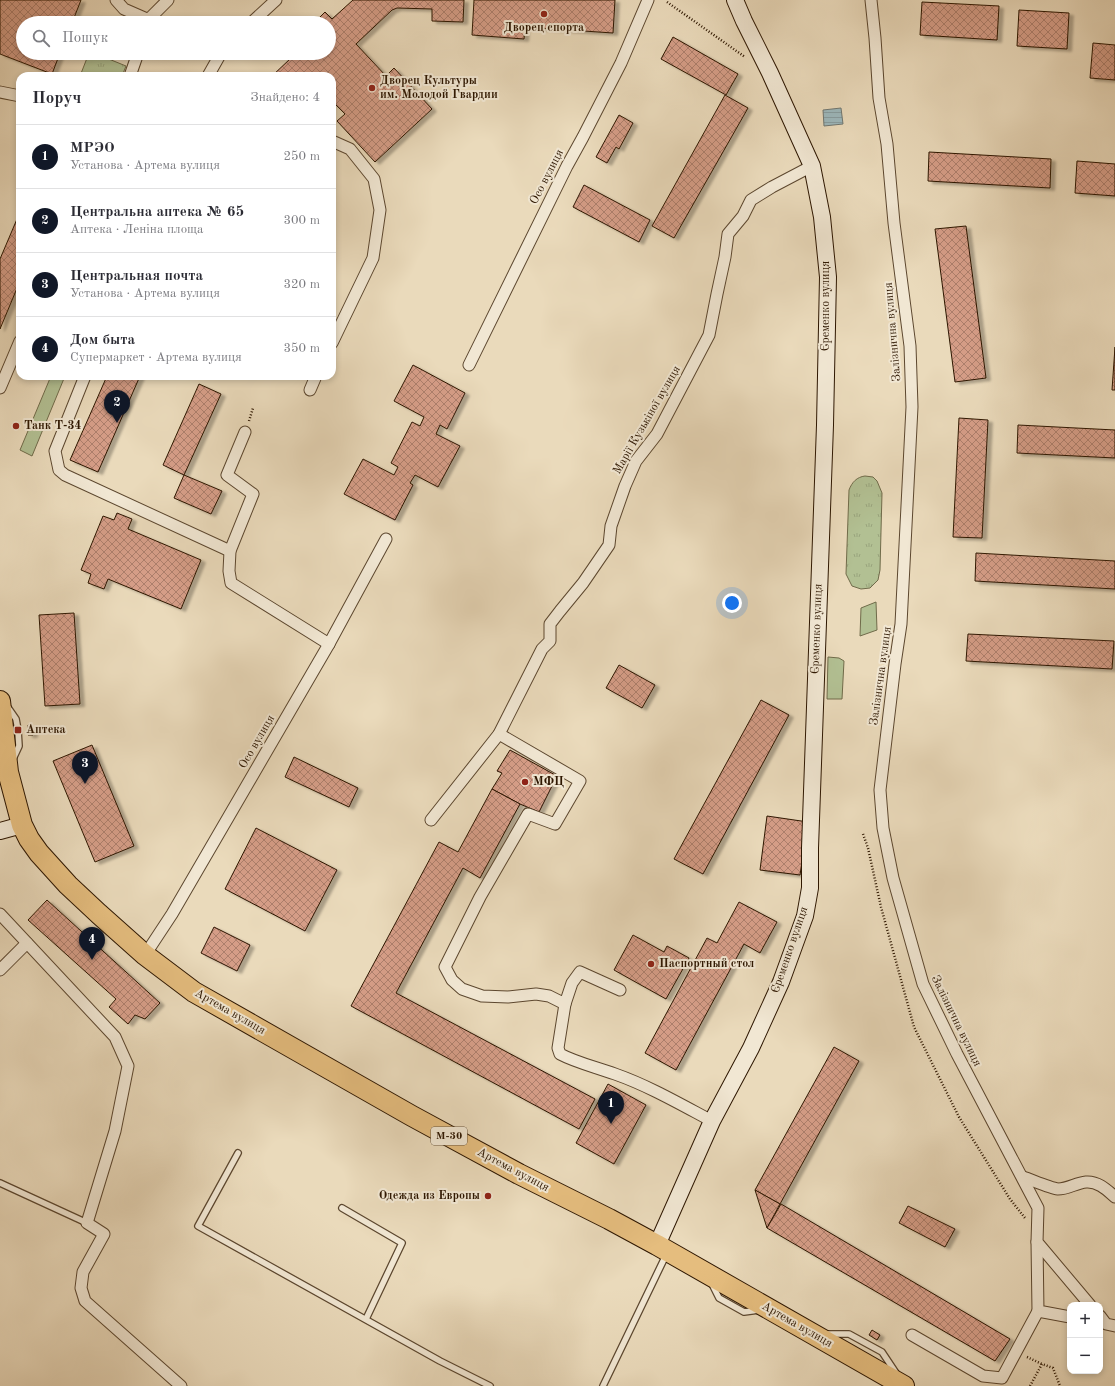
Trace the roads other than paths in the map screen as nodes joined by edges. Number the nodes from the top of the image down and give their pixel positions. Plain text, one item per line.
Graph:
1 (116, 0) edge
2 (168, 0) edge
3 (276, 0) edge
4 (648, 0) edge
5 (735, 0) edge
6 (871, 0) edge
7 (139, 16) edge
8 (156, 16) edge
9 (259, 16) edge
10 (136, 60) edge
11 (217, 60) edge
12 (131, 72) edge
13 (210, 72) edge
14 (0, 92) edge
15 (16, 95) edge
16 (336, 143) edge
17 (812, 166) junction
18 (336, 335) edge
19 (16, 350) edge
20 (469, 365) dead end
21 (84, 380) edge
22 (314, 380) edge
23 (0, 388) edge
24 (310, 390) dead end
25 (245, 432) dead end
26 (386, 539) dead end
27 (230, 551) junction
28 (329, 644) junction
29 (0, 695) edge
30 (0, 701) edge
31 (499, 734) junction
32 (8, 772) junction
33 (431, 820) dead end
34 (0, 831) edge
35 (25, 832) junction
36 (0, 914) edge
37 (27, 943) junction
38 (145, 955) junction
39 (0, 970) edge
40 (620, 990) dead end
41 (565, 1004) junction
42 (712, 1121) junction
43 (238, 1153) dead end
44 (1023, 1177) junction
45 (0, 1183) edge
46 (1115, 1197) edge
47 (342, 1208) dead end
48 (87, 1223) junction
49 (1037, 1238) junction
50 (662, 1248) junction
51 (1088, 1302) edge
52 (1038, 1311) junction
53 (1067, 1316) edge
54 (366, 1319) junction
55 (912, 1335) dead end
56 (182, 1386) edge
57 (490, 1386) edge
58 (603, 1386) edge
59 (904, 1386) edge

1 - 7 street
2 - 8 street
3 - 9 street
4 - 20 street, Осо вулиця
5 - 17 street, Єременко вулиця
6 - 44 street, Залізнична вулиця
10 - 12 street
11 - 13 street
14 - 15 street
16 - 18 street
17 - 31 street, Марії Кузькіної вулиця
17 - 42 street, Єременко вулиця
19 - 23 street
21 - 27 street
22 - 24 street
25 - 27 street
26 - 28 street, Осо вулиця
27 - 28 street
28 - 38 street, Осо вулиця
29 - 32 lane
30 - 32 highway, М-30
31 - 33 street, Марії Кузькіної вулиця
31 - 41 street
32 - 35 highway, М-30
34 - 35 street
35 - 38 highway, Артема вулиця / М-30
36 - 37 street
37 - 39 street
37 - 48 street
38 - 50 highway, Артема вулиця / М-30
40 - 41 street
41 - 42 street
42 - 50 street, Єременко вулиця
43 - 54 lane
44 - 46 street
44 - 49 street, Залізнична вулиця
45 - 48 lane
47 - 54 lane
48 - 56 street
49 - 51 street
49 - 52 street, Залізнична вулиця
50 - 58 lane
50 - 59 highway, Артема вулиця / М-30
52 - 53 street
52 - 55 street
54 - 57 lane

